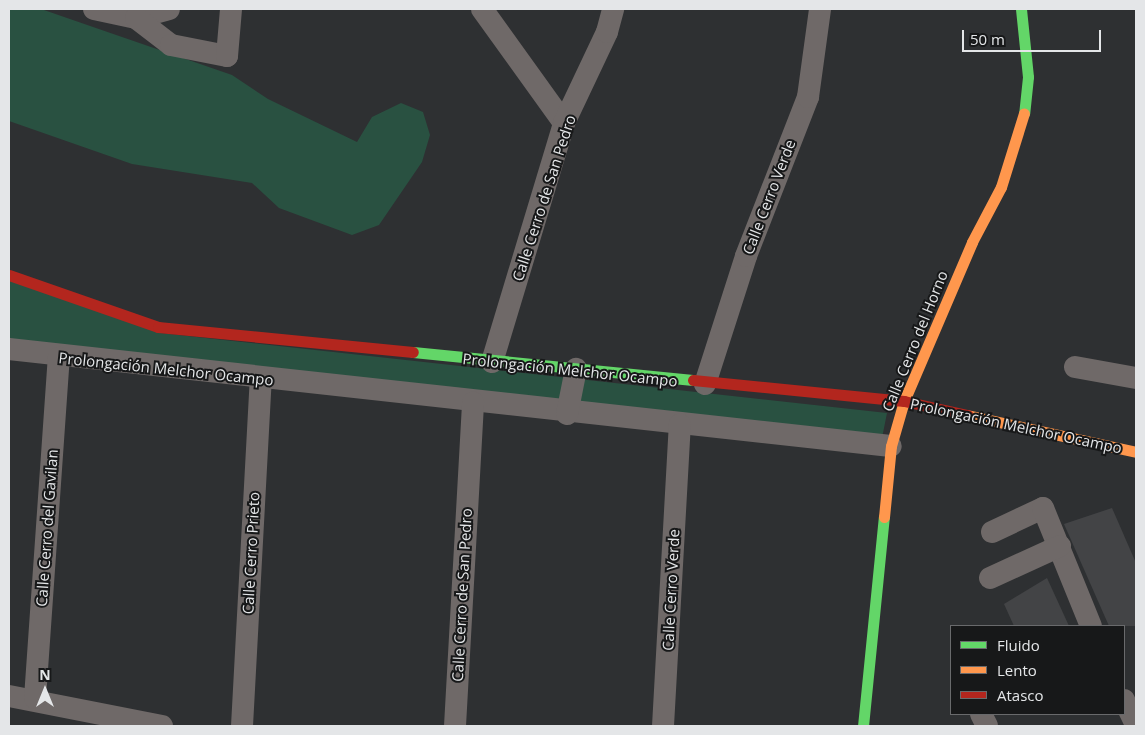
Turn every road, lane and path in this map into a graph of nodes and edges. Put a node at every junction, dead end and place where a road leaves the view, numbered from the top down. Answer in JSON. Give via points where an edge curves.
{"nodes":[{"id":1,"x":94,"y":9,"type":"edge"},
{"id":2,"x":169,"y":9,"type":"edge"},
{"id":3,"x":231,"y":9,"type":"edge"},
{"id":4,"x":482,"y":9,"type":"edge"},
{"id":5,"x":614,"y":9,"type":"edge"},
{"id":6,"x":820,"y":9,"type":"edge"},
{"id":7,"x":1021,"y":9,"type":"edge"},
{"id":8,"x":136,"y":18,"type":"junction"},
{"id":9,"x":564,"y":123,"type":"junction"},
{"id":10,"x":9,"y":275,"type":"edge"},
{"id":11,"x":9,"y":349,"type":"edge"},
{"id":12,"x":60,"y":358,"type":"junction"},
{"id":13,"x":492,"y":362,"type":"junction"},
{"id":14,"x":1075,"y":368,"type":"dead end"},
{"id":15,"x":576,"y":369,"type":"junction"},
{"id":16,"x":1136,"y":378,"type":"edge"},
{"id":17,"x":261,"y":379,"type":"junction"},
{"id":18,"x":705,"y":384,"type":"junction"},
{"id":19,"x":904,"y":401,"type":"junction"},
{"id":20,"x":473,"y":403,"type":"junction"},
{"id":21,"x":567,"y":414,"type":"junction"},
{"id":22,"x":680,"y":424,"type":"junction"},
{"id":23,"x":891,"y":446,"type":"junction"},
{"id":24,"x":1136,"y":452,"type":"edge"},
{"id":25,"x":992,"y":532,"type":"dead end"},
{"id":26,"x":1060,"y":546,"type":"junction"},
{"id":27,"x":990,"y":578,"type":"dead end"},
{"id":28,"x":1091,"y":625,"type":"edge"},
{"id":29,"x":9,"y":696,"type":"edge"},
{"id":30,"x":35,"y":698,"type":"junction"},
{"id":31,"x":1125,"y":702,"type":"edge"},
{"id":32,"x":1136,"y":725,"type":"edge"},
{"id":33,"x":162,"y":726,"type":"edge"},
{"id":34,"x":242,"y":726,"type":"edge"},
{"id":35,"x":455,"y":726,"type":"edge"},
{"id":36,"x":664,"y":726,"type":"edge"},
{"id":37,"x":863,"y":726,"type":"edge"}],
"edges":[{"from":1,"to":8,"type":"street"},
{"from":2,"to":8,"type":"street"},
{"from":3,"to":8,"type":"street","via":[[227,56],[172,45]]},
{"from":4,"to":9,"type":"street"},
{"from":5,"to":9,"type":"street","name":"Calle Cerro de San Pedro","via":[[607,32]]},
{"from":6,"to":18,"type":"street","name":"Calle Cerro Verde","via":[[808,97],[746,256]]},
{"from":7,"to":19,"type":"street","name":"Calle Cerro del Horno","via":[[1028,77],[1024,113],[1001,187],[972,242]]},
{"from":9,"to":13,"type":"street","name":"Calle Cerro de San Pedro"},
{"from":10,"to":13,"type":"street","name":"Prolongación Melchor Ocampo","via":[[158,327]]},
{"from":11,"to":12,"type":"street","name":"Prolongación Melchor Ocampo"},
{"from":12,"to":17,"type":"street","name":"Prolongación Melchor Ocampo"},
{"from":12,"to":30,"type":"street","name":"Calle Cerro del Gavilan"},
{"from":13,"to":15,"type":"street","name":"Prolongación Melchor Ocampo"},
{"from":14,"to":16,"type":"street"},
{"from":15,"to":18,"type":"street","name":"Prolongación Melchor Ocampo"},
{"from":15,"to":21,"type":"street"},
{"from":17,"to":20,"type":"street","name":"Prolongación Melchor Ocampo"},
{"from":17,"to":34,"type":"street","name":"Calle Cerro Prieto"},
{"from":18,"to":19,"type":"street","name":"Prolongación Melchor Ocampo"},
{"from":19,"to":23,"type":"street","name":"Calle Cerro del Horno"},
{"from":19,"to":24,"type":"street","name":"Prolongación Melchor Ocampo"},
{"from":20,"to":21,"type":"street","name":"Prolongación Melchor Ocampo"},
{"from":20,"to":35,"type":"street","name":"Calle Cerro de San Pedro"},
{"from":21,"to":22,"type":"street","name":"Prolongación Melchor Ocampo"},
{"from":22,"to":23,"type":"street","name":"Prolongación Melchor Ocampo"},
{"from":22,"to":36,"type":"street","name":"Calle Cerro Verde"},
{"from":23,"to":37,"type":"street","name":"Calle Cerro del Horno"},
{"from":25,"to":26,"type":"street","via":[[1043,508]]},
{"from":26,"to":27,"type":"street"},
{"from":26,"to":28,"type":"street"},
{"from":29,"to":30,"type":"street"},
{"from":30,"to":33,"type":"street"},
{"from":31,"to":32,"type":"street"}]}
